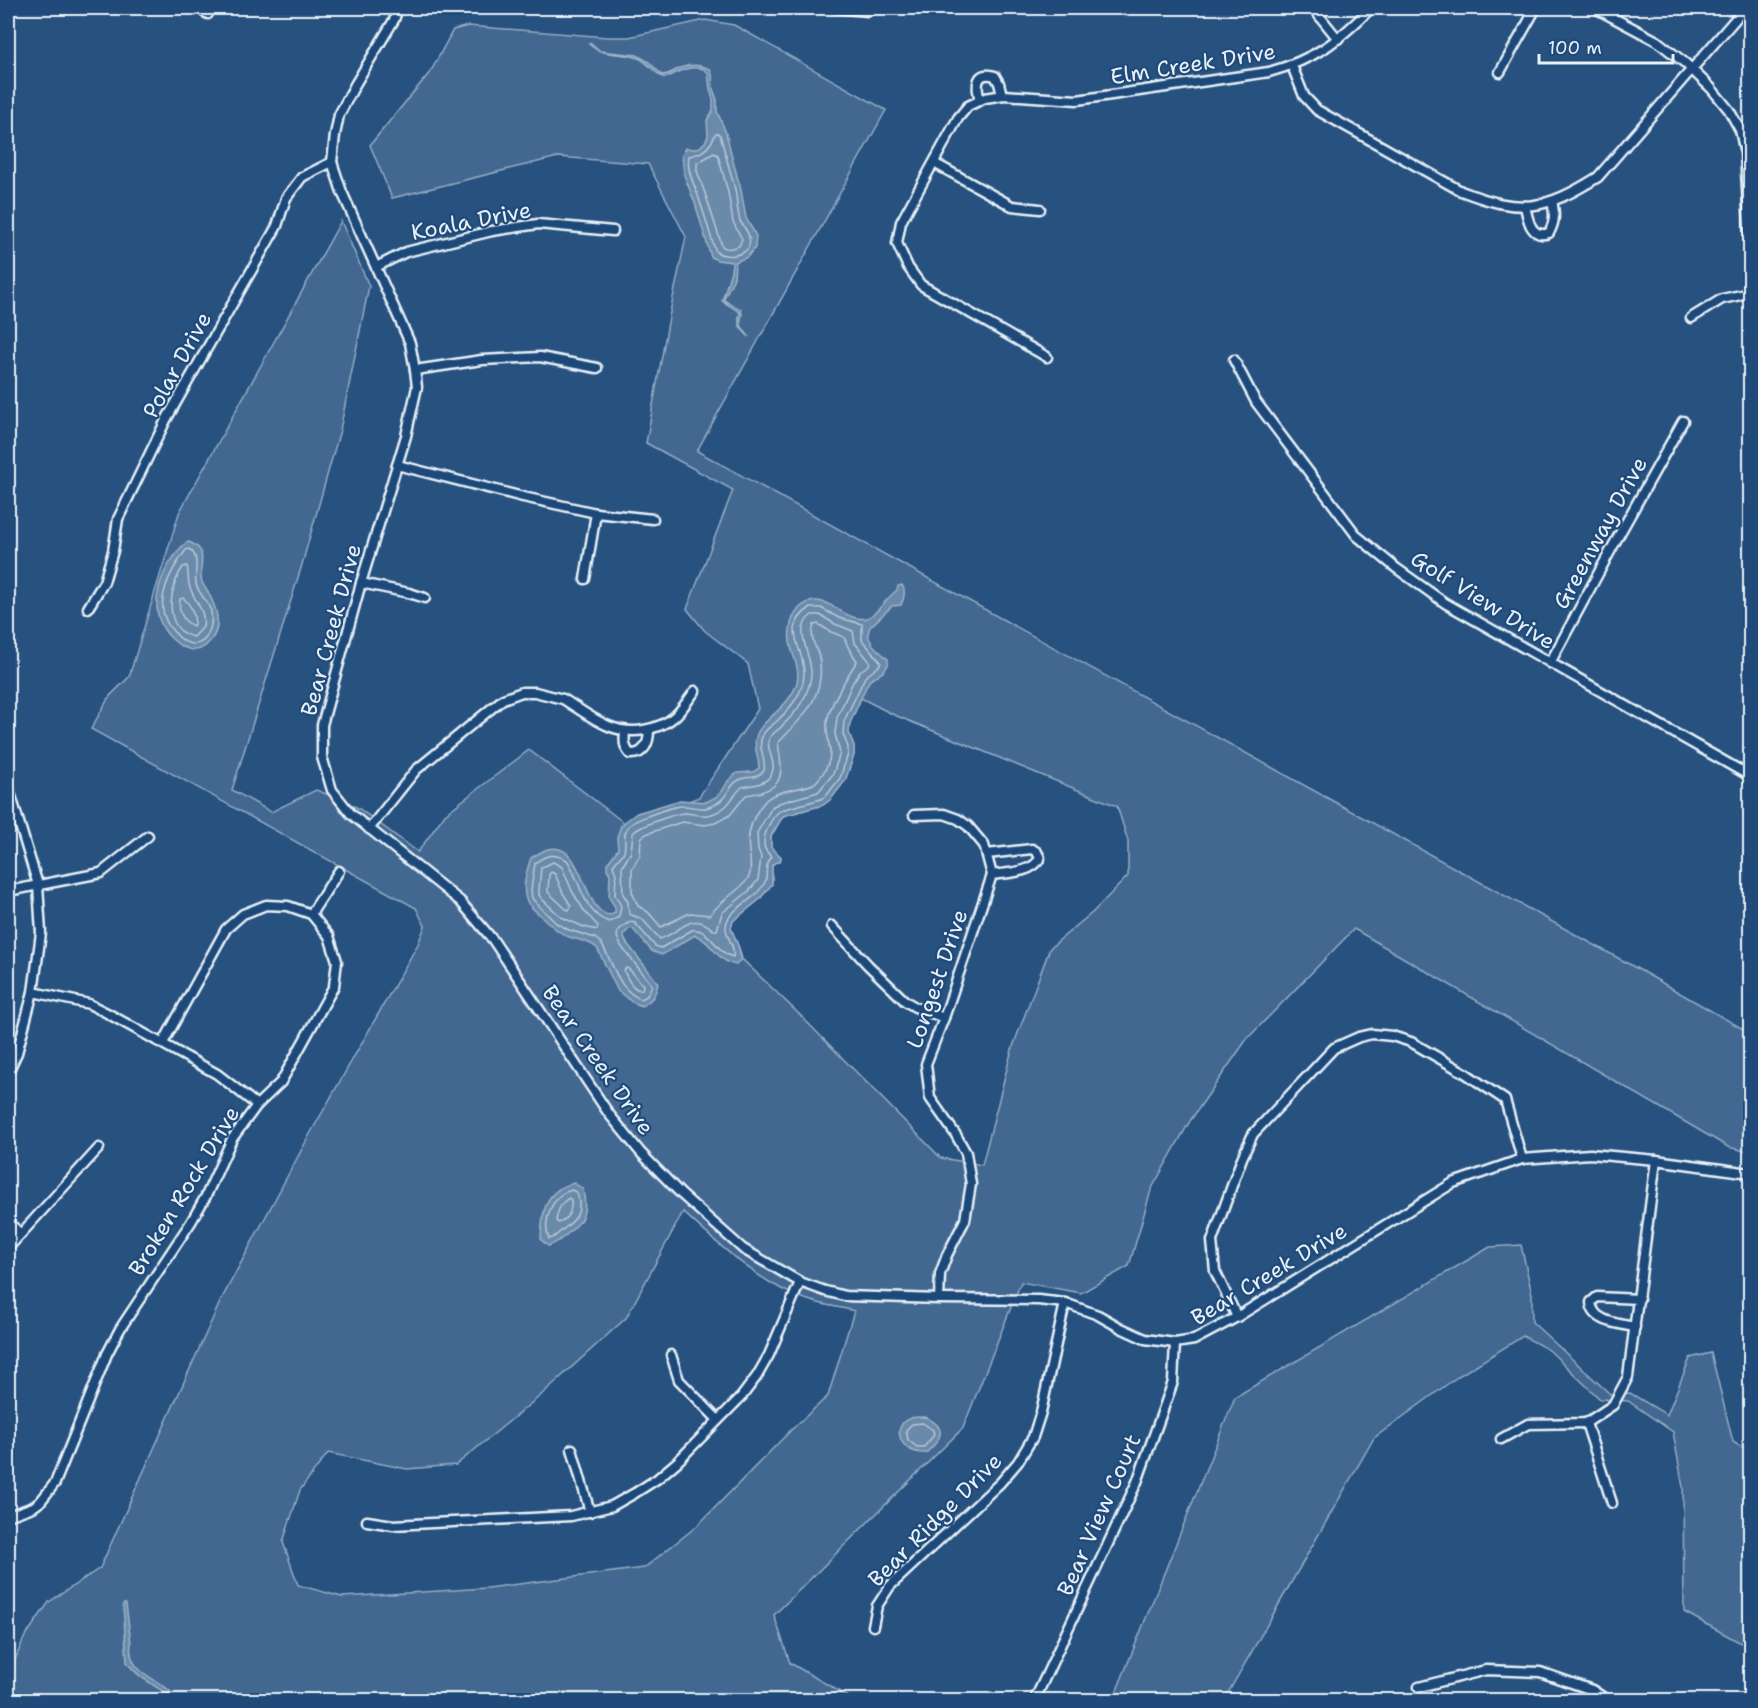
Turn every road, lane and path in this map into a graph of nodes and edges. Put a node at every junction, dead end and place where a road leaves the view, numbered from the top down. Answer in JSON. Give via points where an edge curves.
{"nodes":[{"id":1,"x":197,"y":8,"type":"edge"},
{"id":2,"x":398,"y":8,"type":"edge"},
{"id":3,"x":834,"y":8,"type":"edge"},
{"id":4,"x":873,"y":8,"type":"edge"},
{"id":5,"x":1313,"y":8,"type":"edge"},
{"id":6,"x":1371,"y":8,"type":"edge"},
{"id":7,"x":1536,"y":8,"type":"edge"},
{"id":8,"x":1595,"y":8,"type":"edge"},
{"id":9,"x":1745,"y":8,"type":"edge"},
{"id":10,"x":208,"y":14,"type":"dead end"},
{"id":11,"x":1338,"y":39,"type":"junction"},
{"id":12,"x":1292,"y":66,"type":"junction"},
{"id":13,"x":1692,"y":69,"type":"junction"},
{"id":14,"x":1500,"y":72,"type":"dead end"},
{"id":15,"x":1002,"y":95,"type":"junction"},
{"id":16,"x":980,"y":100,"type":"junction"},
{"id":17,"x":332,"y":162,"type":"junction"},
{"id":18,"x":934,"y":163,"type":"junction"},
{"id":19,"x":1552,"y":201,"type":"junction"},
{"id":20,"x":1525,"y":206,"type":"junction"},
{"id":21,"x":1040,"y":208,"type":"dead end"},
{"id":22,"x":613,"y":231,"type":"dead end"},
{"id":23,"x":1750,"y":245,"type":"edge"},
{"id":24,"x":376,"y":267,"type":"junction"},
{"id":25,"x":1750,"y":293,"type":"edge"},
{"id":26,"x":1691,"y":318,"type":"dead end"},
{"id":27,"x":1047,"y":357,"type":"dead end"},
{"id":28,"x":1234,"y":360,"type":"dead end"},
{"id":29,"x":597,"y":368,"type":"dead end"},
{"id":30,"x":415,"y":370,"type":"junction"},
{"id":31,"x":1683,"y":421,"type":"dead end"},
{"id":32,"x":397,"y":465,"type":"junction"},
{"id":33,"x":596,"y":513,"type":"junction"},
{"id":34,"x":653,"y":519,"type":"dead end"},
{"id":35,"x":585,"y":579,"type":"dead end"},
{"id":36,"x":361,"y":583,"type":"junction"},
{"id":37,"x":425,"y":598,"type":"dead end"},
{"id":38,"x":88,"y":608,"type":"dead end"},
{"id":39,"x":1550,"y":663,"type":"junction"},
{"id":40,"x":695,"y":691,"type":"dead end"},
{"id":41,"x":649,"y":730,"type":"junction"},
{"id":42,"x":625,"y":732,"type":"junction"},
{"id":43,"x":1750,"y":776,"type":"edge"},
{"id":44,"x":8,"y":786,"type":"edge"},
{"id":45,"x":914,"y":815,"type":"dead end"},
{"id":46,"x":369,"y":829,"type":"junction"},
{"id":47,"x":148,"y":836,"type":"dead end"},
{"id":48,"x":987,"y":854,"type":"junction"},
{"id":49,"x":339,"y":871,"type":"dead end"},
{"id":50,"x":992,"y":875,"type":"junction"},
{"id":51,"x":39,"y":885,"type":"junction"},
{"id":52,"x":8,"y":891,"type":"edge"},
{"id":53,"x":311,"y":914,"type":"junction"},
{"id":54,"x":832,"y":926,"type":"dead end"},
{"id":55,"x":33,"y":992,"type":"junction"},
{"id":56,"x":944,"y":1018,"type":"junction"},
{"id":57,"x":163,"y":1043,"type":"junction"},
{"id":58,"x":8,"y":1072,"type":"edge"},
{"id":59,"x":257,"y":1105,"type":"junction"},
{"id":60,"x":99,"y":1148,"type":"dead end"},
{"id":61,"x":1522,"y":1159,"type":"junction"},
{"id":62,"x":1656,"y":1160,"type":"junction"},
{"id":63,"x":1750,"y":1173,"type":"edge"},
{"id":64,"x":8,"y":1222,"type":"edge"},
{"id":65,"x":21,"y":1234,"type":"junction"},
{"id":66,"x":8,"y":1248,"type":"edge"},
{"id":67,"x":800,"y":1282,"type":"junction"},
{"id":68,"x":939,"y":1299,"type":"junction"},
{"id":69,"x":1639,"y":1299,"type":"junction"},
{"id":70,"x":1065,"y":1303,"type":"junction"},
{"id":71,"x":1237,"y":1317,"type":"junction"},
{"id":72,"x":1635,"y":1327,"type":"junction"},
{"id":73,"x":1175,"y":1343,"type":"junction"},
{"id":74,"x":671,"y":1355,"type":"dead end"},
{"id":75,"x":718,"y":1420,"type":"junction"},
{"id":76,"x":1586,"y":1423,"type":"junction"},
{"id":77,"x":1501,"y":1438,"type":"dead end"},
{"id":78,"x":572,"y":1449,"type":"dead end"},
{"id":79,"x":1612,"y":1503,"type":"dead end"},
{"id":80,"x":590,"y":1512,"type":"junction"},
{"id":81,"x":8,"y":1516,"type":"edge"},
{"id":82,"x":367,"y":1521,"type":"dead end"},
{"id":83,"x":873,"y":1626,"type":"dead end"},
{"id":84,"x":1419,"y":1687,"type":"dead end"},
{"id":85,"x":1036,"y":1697,"type":"dead end"},
{"id":86,"x":1608,"y":1701,"type":"edge"}],
"edges":[{"from":1,"to":10,"type":"street"},
{"from":2,"to":17,"type":"street","name":"Bear Creek Drive","via":[[339,115]]},
{"from":3,"to":4,"type":"street"},
{"from":5,"to":11,"type":"street"},
{"from":6,"to":11,"type":"street","name":"Elm Creek Drive"},
{"from":7,"to":14,"type":"street"},
{"from":8,"to":13,"type":"street","via":[[1656,41]]},
{"from":9,"to":13,"type":"street"},
{"from":11,"to":12,"type":"street","name":"Elm Creek Drive"},
{"from":12,"to":15,"type":"street","name":"Elm Creek Drive","via":[[1077,100]]},
{"from":12,"to":20,"type":"street","via":[[1304,96],[1317,110],[1461,191],[1485,200]]},
{"from":13,"to":19,"type":"street","via":[[1598,177]]},
{"from":13,"to":23,"type":"street","via":[[1729,110],[1740,130]]},
{"from":15,"to":16,"type":"street","name":"Elm Creek Drive"},
{"from":15,"to":16,"type":"street","via":[[995,76],[988,74],[978,82]]},
{"from":16,"to":18,"type":"street","name":"Elm Creek Drive","via":[[958,118]]},
{"from":17,"to":24,"type":"street","name":"Bear Creek Drive"},
{"from":17,"to":38,"type":"street","name":"Polar Drive","via":[[302,177],[286,198],[277,226],[166,420],[118,519],[104,582]]},
{"from":18,"to":21,"type":"street","via":[[1012,206]]},
{"from":18,"to":27,"type":"street","name":"Elm Creek Drive","via":[[902,222],[897,243],[908,267],[921,285]]},
{"from":19,"to":20,"type":"street"},
{"from":19,"to":20,"type":"street","via":[[1554,224],[1542,236],[1531,227]]},
{"from":22,"to":24,"type":"street","name":"Koala Drive","via":[[538,224],[406,252]]},
{"from":24,"to":30,"type":"street","name":"Bear Creek Drive","via":[[410,343]]},
{"from":25,"to":26,"type":"street","via":[[1722,299]]},
{"from":28,"to":39,"type":"street","name":"Golf View Drive","via":[[1256,402],[1357,536],[1445,603]]},
{"from":29,"to":30,"type":"street","via":[[540,357],[482,360]]},
{"from":30,"to":32,"type":"street","name":"Bear Creek Drive","via":[[417,387]]},
{"from":31,"to":39,"type":"street","name":"Greenway Drive"},
{"from":32,"to":33,"type":"street"},
{"from":32,"to":36,"type":"street","name":"Bear Creek Drive"},
{"from":33,"to":34,"type":"street"},
{"from":33,"to":35,"type":"street"},
{"from":36,"to":37,"type":"street"},
{"from":36,"to":46,"type":"street","name":"Bear Creek Drive","via":[[322,725],[322,758],[332,790]]},
{"from":39,"to":43,"type":"street","name":"Golf View Drive"},
{"from":40,"to":41,"type":"street","via":[[675,716]]},
{"from":41,"to":42,"type":"street"},
{"from":41,"to":42,"type":"street","via":[[649,740],[637,754],[626,749]]},
{"from":42,"to":46,"type":"street","via":[[610,728],[555,696],[522,692],[503,699],[416,770]]},
{"from":44,"to":51,"type":"street"},
{"from":45,"to":48,"type":"street","via":[[944,814],[958,819],[974,832]]},
{"from":46,"to":67,"type":"street","name":"Bear Creek Drive","via":[[460,901],[493,939],[609,1114],[641,1153],[743,1250]]},
{"from":47,"to":51,"type":"street","via":[[101,873]]},
{"from":48,"to":50,"type":"street"},
{"from":48,"to":50,"type":"street","via":[[1032,849],[1040,858],[1028,868]]},
{"from":49,"to":53,"type":"street"},
{"from":50,"to":56,"type":"street","name":"Longest Drive"},
{"from":51,"to":52,"type":"street"},
{"from":51,"to":55,"type":"street","via":[[41,933]]},
{"from":53,"to":57,"type":"street","via":[[288,906],[266,905],[234,921]]},
{"from":53,"to":59,"type":"street","name":"Broken Rock Drive","via":[[329,936],[337,961],[334,986],[281,1082]]},
{"from":54,"to":56,"type":"street","via":[[905,1001]]},
{"from":55,"to":57,"type":"street","via":[[89,1004]]},
{"from":55,"to":58,"type":"street"},
{"from":56,"to":68,"type":"street","name":"Longest Drive","via":[[926,1064],[930,1098],[966,1153],[971,1184],[965,1220],[940,1274]]},
{"from":57,"to":59,"type":"street","via":[[217,1074]]},
{"from":59,"to":81,"type":"street","name":"Broken Rock Drive","via":[[232,1139],[191,1222],[120,1329],[55,1483],[33,1507]]},
{"from":60,"to":65,"type":"street"},
{"from":61,"to":62,"type":"street","name":"Bear Creek Drive","via":[[1590,1154]]},
{"from":61,"to":71,"type":"street","name":"Bear Creek Drive","via":[[1453,1183]]},
{"from":61,"to":71,"type":"street","via":[[1505,1100],[1465,1073],[1411,1042],[1392,1036],[1372,1034],[1334,1048],[1253,1134],[1212,1241],[1215,1271]]},
{"from":62,"to":63,"type":"street","name":"Bear Creek Drive"},
{"from":62,"to":69,"type":"street"},
{"from":64,"to":65,"type":"street"},
{"from":65,"to":66,"type":"street"},
{"from":67,"to":68,"type":"street","name":"Bear Creek Drive","via":[[845,1296]]},
{"from":67,"to":75,"type":"street","via":[[757,1376]]},
{"from":68,"to":70,"type":"street","name":"Bear Creek Drive"},
{"from":69,"to":72,"type":"street"},
{"from":69,"to":72,"type":"street","via":[[1598,1297],[1591,1302],[1596,1316]]},
{"from":70,"to":73,"type":"street","name":"Bear Creek Drive","via":[[1145,1339]]},
{"from":70,"to":83,"type":"street","name":"Bear Ridge Drive","via":[[1033,1437],[1000,1483],[890,1586],[877,1606]]},
{"from":71,"to":73,"type":"street","name":"Bear Creek Drive","via":[[1194,1340]]},
{"from":72,"to":76,"type":"street","via":[[1628,1377],[1613,1405]]},
{"from":73,"to":85,"type":"street","name":"Bear View Court","via":[[1173,1382],[1137,1482]]},
{"from":74,"to":75,"type":"street","via":[[679,1380]]},
{"from":75,"to":80,"type":"street","via":[[657,1479],[612,1506]]},
{"from":76,"to":77,"type":"street","via":[[1528,1424]]},
{"from":76,"to":79,"type":"street"},
{"from":78,"to":80,"type":"street"},
{"from":80,"to":82,"type":"street","via":[[393,1525]]},
{"from":84,"to":86,"type":"street","via":[[1486,1670],[1540,1672],[1592,1690]]}]}
